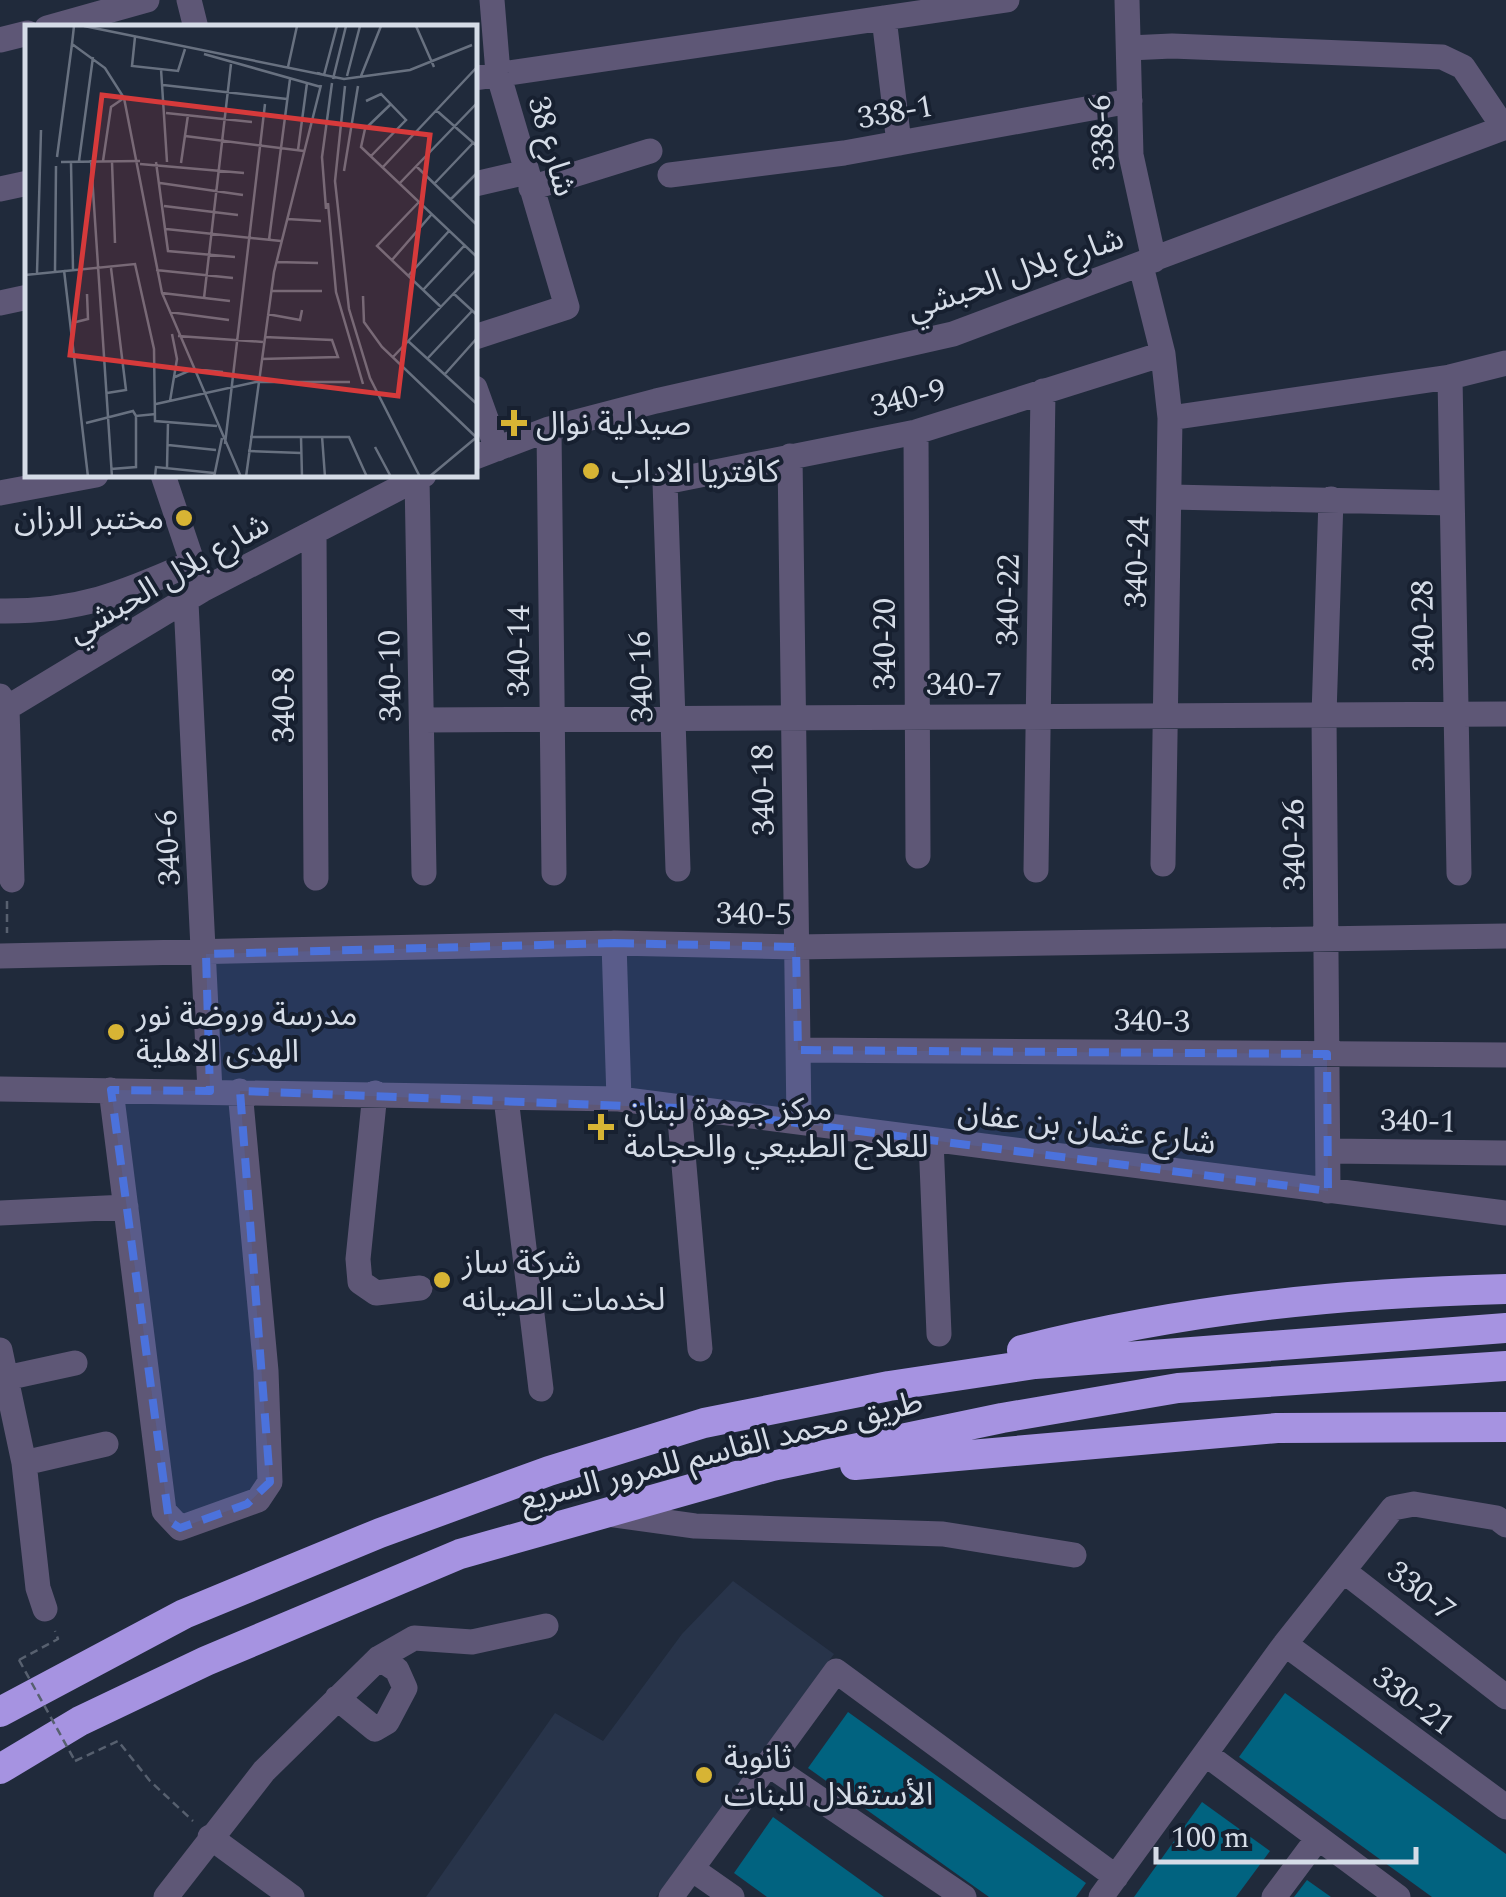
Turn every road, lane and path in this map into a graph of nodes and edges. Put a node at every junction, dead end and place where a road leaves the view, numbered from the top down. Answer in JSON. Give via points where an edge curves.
{"nodes":[{"id":1,"x":147,"y":0,"type":"edge"},
{"id":2,"x":190,"y":0,"type":"edge"},
{"id":3,"x":492,"y":0,"type":"edge"},
{"id":4,"x":1007,"y":0,"type":"edge"},
{"id":5,"x":1126,"y":0,"type":"edge"},
{"id":6,"x":884,"y":18,"type":"junction"},
{"id":7,"x":81,"y":23,"type":"edge"},
{"id":8,"x":195,"y":25,"type":"edge"},
{"id":9,"x":25,"y":34,"type":"edge"},
{"id":10,"x":0,"y":40,"type":"edge"},
{"id":11,"x":1129,"y":48,"type":"junction"},
{"id":12,"x":486,"y":76,"type":"edge"},
{"id":13,"x":1130,"y":100,"type":"junction"},
{"id":14,"x":1505,"y":128,"type":"edge"},
{"id":15,"x":899,"y":143,"type":"junction"},
{"id":16,"x":650,"y":151,"type":"dead end"},
{"id":17,"x":670,"y":175,"type":"dead end"},
{"id":18,"x":529,"y":180,"type":"junction"},
{"id":19,"x":25,"y":184,"type":"edge"},
{"id":20,"x":478,"y":184,"type":"edge"},
{"id":21,"x":0,"y":189,"type":"edge"},
{"id":22,"x":1147,"y":263,"type":"junction"},
{"id":23,"x":25,"y":298,"type":"edge"},
{"id":24,"x":0,"y":303,"type":"edge"},
{"id":25,"x":478,"y":336,"type":"edge"},
{"id":26,"x":1163,"y":354,"type":"junction"},
{"id":27,"x":1506,"y":363,"type":"edge"},
{"id":28,"x":1450,"y":376,"type":"junction"},
{"id":29,"x":1043,"y":391,"type":"junction"},
{"id":30,"x":478,"y":406,"type":"edge"},
{"id":31,"x":1170,"y":418,"type":"junction"},
{"id":32,"x":549,"y":428,"type":"junction"},
{"id":33,"x":916,"y":432,"type":"junction"},
{"id":34,"x":486,"y":453,"type":"edge"},
{"id":35,"x":790,"y":456,"type":"junction"},
{"id":36,"x":80,"y":478,"type":"edge"},
{"id":37,"x":164,"y":478,"type":"edge"},
{"id":38,"x":416,"y":478,"type":"edge"},
{"id":39,"x":420,"y":478,"type":"edge"},
{"id":40,"x":665,"y":482,"type":"joint"},
{"id":41,"x":0,"y":493,"type":"edge"},
{"id":42,"x":1172,"y":497,"type":"junction"},
{"id":43,"x":1331,"y":500,"type":"junction"},
{"id":44,"x":1452,"y":503,"type":"junction"},
{"id":45,"x":314,"y":532,"type":"junction"},
{"id":46,"x":192,"y":563,"type":"junction"},
{"id":47,"x":194,"y":596,"type":"junction"},
{"id":48,"x":0,"y":611,"type":"edge"},
{"id":49,"x":2,"y":705,"type":"edge"},
{"id":50,"x":1456,"y":714,"type":"junction"},
{"id":51,"x":1506,"y":714,"type":"edge"},
{"id":52,"x":1324,"y":715,"type":"junction"},
{"id":53,"x":1038,"y":716,"type":"junction"},
{"id":54,"x":1163,"y":716,"type":"junction"},
{"id":55,"x":917,"y":717,"type":"junction"},
{"id":56,"x":674,"y":718,"type":"junction"},
{"id":57,"x":794,"y":718,"type":"junction"},
{"id":58,"x":550,"y":719,"type":"junction"},
{"id":59,"x":422,"y":720,"type":"junction"},
{"id":60,"x":918,"y":856,"type":"dead end"},
{"id":61,"x":1163,"y":864,"type":"dead end"},
{"id":62,"x":678,"y":870,"type":"dead end"},
{"id":63,"x":1036,"y":870,"type":"dead end"},
{"id":64,"x":424,"y":873,"type":"dead end"},
{"id":65,"x":554,"y":873,"type":"dead end"},
{"id":66,"x":1459,"y":873,"type":"dead end"},
{"id":67,"x":316,"y":878,"type":"dead end"},
{"id":68,"x":12,"y":880,"type":"joint"},
{"id":69,"x":1506,"y":936,"type":"edge"},
{"id":70,"x":1326,"y":940,"type":"junction"},
{"id":71,"x":614,"y":942,"type":"junction"},
{"id":72,"x":796,"y":947,"type":"junction"},
{"id":73,"x":206,"y":954,"type":"junction"},
{"id":74,"x":4,"y":956,"type":"edge"},
{"id":75,"x":798,"y":1050,"type":"junction"},
{"id":76,"x":1327,"y":1054,"type":"junction"},
{"id":77,"x":1506,"y":1056,"type":"edge"},
{"id":78,"x":0,"y":1089,"type":"edge"},
{"id":79,"x":111,"y":1090,"type":"junction"},
{"id":80,"x":210,"y":1091,"type":"junction"},
{"id":81,"x":240,"y":1091,"type":"junction"},
{"id":82,"x":375,"y":1093,"type":"junction"},
{"id":83,"x":506,"y":1098,"type":"junction"},
{"id":84,"x":619,"y":1099,"type":"junction"},
{"id":85,"x":679,"y":1108,"type":"junction"},
{"id":86,"x":798,"y":1122,"type":"junction"},
{"id":87,"x":931,"y":1140,"type":"junction"},
{"id":88,"x":1329,"y":1151,"type":"junction"},
{"id":89,"x":1506,"y":1153,"type":"edge"},
{"id":90,"x":1328,"y":1190,"type":"junction"},
{"id":91,"x":126,"y":1207,"type":"junction"},
{"id":92,"x":1506,"y":1213,"type":"edge"},
{"id":93,"x":0,"y":1214,"type":"edge"},
{"id":94,"x":420,"y":1288,"type":"dead end"},
{"id":95,"x":1506,"y":1289,"type":"edge"},
{"id":96,"x":1506,"y":1328,"type":"edge"},
{"id":97,"x":939,"y":1334,"type":"dead end"},
{"id":98,"x":700,"y":1349,"type":"dead end"},
{"id":99,"x":0,"y":1350,"type":"edge"},
{"id":100,"x":75,"y":1363,"type":"dead end"},
{"id":101,"x":1506,"y":1366,"type":"edge"},
{"id":102,"x":889,"y":1386,"type":"junction"},
{"id":103,"x":5,"y":1388,"type":"edge"},
{"id":104,"x":541,"y":1389,"type":"dead end"},
{"id":105,"x":1506,"y":1427,"type":"edge"},
{"id":106,"x":106,"y":1444,"type":"dead end"},
{"id":107,"x":24,"y":1463,"type":"junction"},
{"id":108,"x":772,"y":1466,"type":"junction"},
{"id":109,"x":603,"y":1514,"type":"junction"},
{"id":110,"x":1506,"y":1524,"type":"edge"},
{"id":111,"x":1074,"y":1555,"type":"dead end"},
{"id":112,"x":1345,"y":1572,"type":"junction"},
{"id":113,"x":45,"y":1609,"type":"dead end"},
{"id":114,"x":546,"y":1626,"type":"dead end"},
{"id":115,"x":58,"y":1638,"type":"dead end"},
{"id":116,"x":1284,"y":1644,"type":"junction"},
{"id":117,"x":378,"y":1658,"type":"junction"},
{"id":118,"x":1506,"y":1697,"type":"edge"},
{"id":119,"x":337,"y":1698,"type":"junction"},
{"id":120,"x":0,"y":1712,"type":"edge"},
{"id":121,"x":1207,"y":1754,"type":"junction"},
{"id":122,"x":768,"y":1764,"type":"junction"},
{"id":123,"x":0,"y":1769,"type":"edge"},
{"id":124,"x":1506,"y":1807,"type":"edge"},
{"id":125,"x":210,"y":1836,"type":"junction"},
{"id":126,"x":1318,"y":1838,"type":"junction"},
{"id":127,"x":692,"y":1869,"type":"junction"},
{"id":128,"x":1108,"y":1887,"type":"edge"},
{"id":129,"x":166,"y":1897,"type":"edge"},
{"id":130,"x":292,"y":1897,"type":"edge"},
{"id":131,"x":671,"y":1897,"type":"edge"},
{"id":132,"x":732,"y":1897,"type":"edge"},
{"id":133,"x":964,"y":1897,"type":"edge"},
{"id":134,"x":1274,"y":1897,"type":"edge"},
{"id":135,"x":1398,"y":1897,"type":"edge"}],
"edges":[{"from":1,"to":7,"type":"street"},
{"from":2,"to":8,"type":"street"},
{"from":3,"to":12,"type":"street","name":"شارع 38"},
{"from":4,"to":6,"type":"street"},
{"from":5,"to":11,"type":"street","name":"338-6"},
{"from":6,"to":12,"type":"street"},
{"from":6,"to":15,"type":"street"},
{"from":9,"to":10,"type":"street"},
{"from":11,"to":13,"type":"street","name":"338-6"},
{"from":11,"to":14,"type":"street","via":[[1442,57],[1463,67]]},
{"from":12,"to":18,"type":"street","name":"شارع 38"},
{"from":13,"to":15,"type":"street","name":"338-1"},
{"from":13,"to":22,"type":"street","name":"338-6"},
{"from":14,"to":22,"type":"street","name":"شارع بلال الحبشي"},
{"from":15,"to":17,"type":"street","name":"338-1"},
{"from":16,"to":18,"type":"street"},
{"from":18,"to":20,"type":"street"},
{"from":18,"to":25,"type":"street","name":"شارع 38","via":[[566,307]]},
{"from":19,"to":21,"type":"street"},
{"from":22,"to":26,"type":"street","name":"340-24"},
{"from":22,"to":32,"type":"street","name":"شارع بلال الحبشي","via":[[953,334]]},
{"from":23,"to":24,"type":"street"},
{"from":26,"to":29,"type":"street","name":"340-9"},
{"from":26,"to":31,"type":"street","name":"340-24"},
{"from":27,"to":28,"type":"street"},
{"from":28,"to":31,"type":"street"},
{"from":28,"to":44,"type":"street","name":"340-28"},
{"from":29,"to":33,"type":"street","name":"340-9"},
{"from":29,"to":53,"type":"street","name":"340-22"},
{"from":30,"to":34,"type":"street"},
{"from":31,"to":42,"type":"street","name":"340-24"},
{"from":32,"to":34,"type":"street","name":"شارع بلال الحبشي"},
{"from":32,"to":58,"type":"street","name":"340-14"},
{"from":33,"to":35,"type":"street","name":"340-9"},
{"from":33,"to":55,"type":"street","name":"340-20"},
{"from":35,"to":40,"type":"street","name":"340-9"},
{"from":35,"to":57,"type":"street","name":"340-18"},
{"from":36,"to":41,"type":"street"},
{"from":37,"to":46,"type":"street","name":"340-6"},
{"from":38,"to":45,"type":"street","name":"شارع بلال الحبشي"},
{"from":39,"to":59,"type":"street","name":"340-10"},
{"from":40,"to":56,"type":"street","name":"340-16"},
{"from":42,"to":43,"type":"street"},
{"from":42,"to":54,"type":"street","name":"340-24"},
{"from":43,"to":44,"type":"street"},
{"from":43,"to":52,"type":"street","name":"340-26"},
{"from":44,"to":50,"type":"street","name":"340-28"},
{"from":45,"to":47,"type":"street","name":"شارع بلال الحبشي"},
{"from":45,"to":67,"type":"street","name":"340-8"},
{"from":46,"to":47,"type":"street","name":"340-6"},
{"from":46,"to":48,"type":"street","via":[[121,594],[54,612]]},
{"from":47,"to":49,"type":"street","name":"شارع بلال الحبشي"},
{"from":47,"to":73,"type":"street","name":"340-6"},
{"from":49,"to":68,"type":"street"},
{"from":50,"to":51,"type":"street","name":"340-7"},
{"from":50,"to":52,"type":"street","name":"340-7"},
{"from":50,"to":66,"type":"street","name":"340-28"},
{"from":52,"to":54,"type":"street","name":"340-7"},
{"from":52,"to":70,"type":"street","name":"340-26"},
{"from":53,"to":54,"type":"street","name":"340-7"},
{"from":53,"to":55,"type":"street","name":"340-7"},
{"from":53,"to":63,"type":"street","name":"340-22"},
{"from":54,"to":61,"type":"street","name":"340-24"},
{"from":55,"to":57,"type":"street","name":"340-7"},
{"from":55,"to":60,"type":"street","name":"340-20"},
{"from":56,"to":57,"type":"street","name":"340-7"},
{"from":56,"to":58,"type":"street","name":"340-7"},
{"from":56,"to":62,"type":"street","name":"340-16"},
{"from":57,"to":72,"type":"street","name":"340-18"},
{"from":58,"to":59,"type":"street","name":"340-7"},
{"from":58,"to":65,"type":"street","name":"340-14"},
{"from":59,"to":64,"type":"street","name":"340-10"},
{"from":68,"to":74,"type":"path"},
{"from":69,"to":70,"type":"street","name":"340-5"},
{"from":70,"to":72,"type":"street","name":"340-5"},
{"from":70,"to":76,"type":"street","name":"340-26"},
{"from":71,"to":72,"type":"street","name":"340-5"},
{"from":71,"to":73,"type":"street","name":"340-5"},
{"from":71,"to":84,"type":"street"},
{"from":72,"to":75,"type":"street","name":"340-18"},
{"from":73,"to":74,"type":"street","name":"340-5"},
{"from":73,"to":80,"type":"street","name":"340-6"},
{"from":75,"to":76,"type":"street","name":"340-3"},
{"from":75,"to":86,"type":"street","name":"340-18"},
{"from":76,"to":77,"type":"street","name":"340-3"},
{"from":76,"to":88,"type":"street","name":"340-26"},
{"from":78,"to":79,"type":"street","name":"شارع عثمان بن عفان"},
{"from":79,"to":80,"type":"street","name":"شارع عثمان بن عفان"},
{"from":79,"to":91,"type":"street"},
{"from":80,"to":81,"type":"street","name":"شارع عثمان بن عفان"},
{"from":81,"to":82,"type":"street","name":"شارع عثمان بن عفان"},
{"from":81,"to":91,"type":"street","via":[[270,1482],[258,1500],[180,1528],[164,1511]]},
{"from":82,"to":83,"type":"street","name":"شارع عثمان بن عفان"},
{"from":82,"to":94,"type":"street","via":[[360,1282],[376,1293]]},
{"from":83,"to":84,"type":"street","name":"شارع عثمان بن عفان"},
{"from":83,"to":104,"type":"street"},
{"from":84,"to":85,"type":"street","name":"شارع عثمان بن عفان"},
{"from":85,"to":86,"type":"street","name":"شارع عثمان بن عفان"},
{"from":85,"to":98,"type":"street"},
{"from":86,"to":87,"type":"street","name":"شارع عثمان بن عفان"},
{"from":87,"to":90,"type":"street","name":"شارع عثمان بن عفان"},
{"from":87,"to":97,"type":"street"},
{"from":88,"to":89,"type":"street","name":"340-1"},
{"from":88,"to":90,"type":"street","name":"340-26"},
{"from":90,"to":92,"type":"street","name":"شارع عثمان بن عفان"},
{"from":91,"to":93,"type":"street"},
{"from":95,"to":102,"type":"highway","via":[[1306,1298],[1120,1325]]},
{"from":96,"to":102,"type":"highway","name":"طريق محمد القاسم للمرور السريع","via":[[1035,1364]]},
{"from":99,"to":103,"type":"street"},
{"from":100,"to":103,"type":"street"},
{"from":101,"to":108,"type":"highway","name":"طريق محمد القاسم للمرور السريع","via":[[1178,1388]]},
{"from":102,"to":120,"type":"highway","name":"طريق محمد القاسم للمرور السريع","via":[[704,1423],[549,1470],[184,1614]]},
{"from":103,"to":107,"type":"street"},
{"from":105,"to":108,"type":"highway","via":[[1277,1428],[866,1464]]},
{"from":106,"to":107,"type":"street"},
{"from":107,"to":113,"type":"street"},
{"from":108,"to":109,"type":"highway","name":"طريق محمد القاسم للمرور السريع"},
{"from":109,"to":111,"type":"street","via":[[695,1526],[943,1534]]},
{"from":109,"to":123,"type":"highway","name":"طريق محمد القاسم للمرور السريع","via":[[460,1554],[319,1611],[80,1721]]},
{"from":110,"to":112,"type":"street","via":[[1404,1504]]},
{"from":112,"to":116,"type":"street"},
{"from":112,"to":118,"type":"street","name":"330-7"},
{"from":114,"to":117,"type":"street","via":[[472,1642],[414,1638]]},
{"from":115,"to":125,"type":"path","bridge":true,"via":[[19,1660],[74,1761],[118,1740],[150,1781]]},
{"from":116,"to":121,"type":"street"},
{"from":116,"to":124,"type":"street","name":"330-21"},
{"from":117,"to":119,"type":"street"},
{"from":117,"to":119,"type":"street","via":[[397,1670],[406,1688],[380,1728]]},
{"from":119,"to":125,"type":"street"},
{"from":121,"to":126,"type":"street"},
{"from":121,"to":128,"type":"street"},
{"from":122,"to":127,"type":"street"},
{"from":122,"to":128,"type":"street","via":[[836,1670]]},
{"from":122,"to":133,"type":"street"},
{"from":125,"to":129,"type":"street"},
{"from":125,"to":130,"type":"street"},
{"from":126,"to":134,"type":"street"},
{"from":126,"to":135,"type":"street"},
{"from":127,"to":131,"type":"street"},
{"from":127,"to":132,"type":"street"}]}
